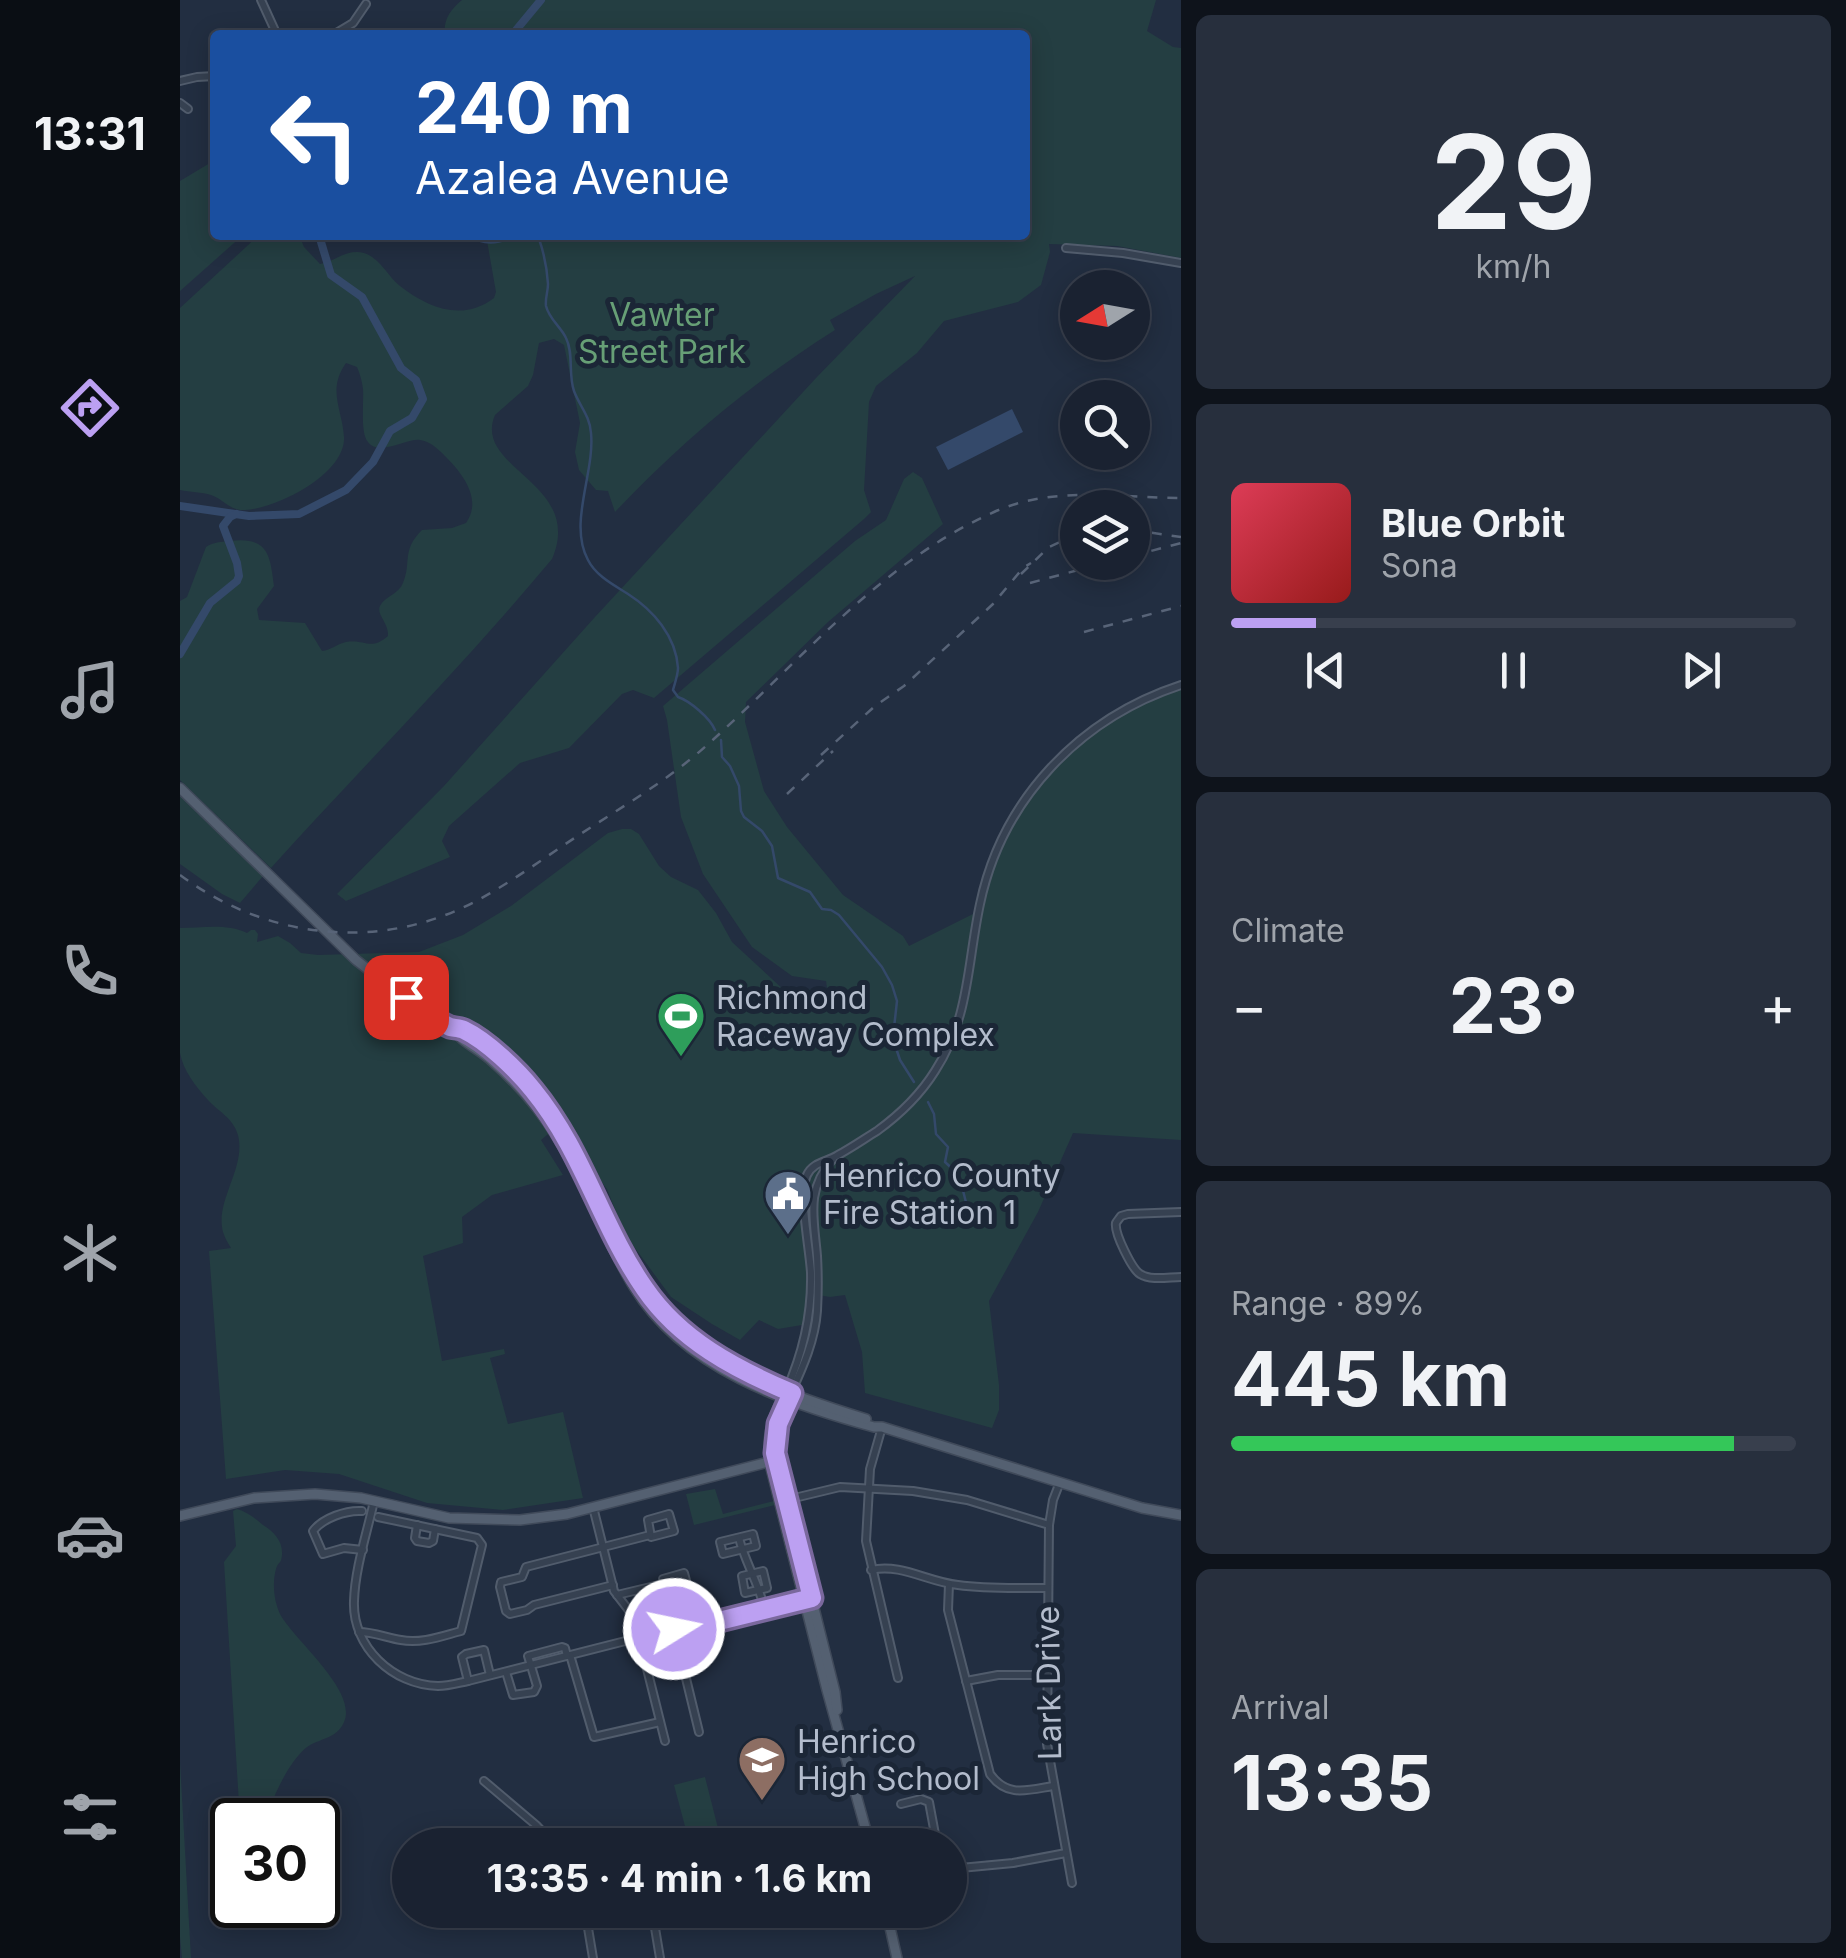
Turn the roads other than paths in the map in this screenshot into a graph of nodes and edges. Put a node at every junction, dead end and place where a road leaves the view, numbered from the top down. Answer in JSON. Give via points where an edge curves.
{"nodes":[{"id":1,"x":261,"y":0,"type":"edge"},
{"id":2,"x":366,"y":4,"type":"dead end"},
{"id":3,"x":275,"y":30,"type":"edge"},
{"id":4,"x":348,"y":30,"type":"edge"},
{"id":5,"x":210,"y":76,"type":"edge"},
{"id":6,"x":180,"y":81,"type":"edge"},
{"id":7,"x":180,"y":103,"type":"edge"},
{"id":8,"x":188,"y":109,"type":"dead end"},
{"id":9,"x":1066,"y":248,"type":"dead end"},
{"id":10,"x":1181,"y":263,"type":"edge"},
{"id":11,"x":1181,"y":686,"type":"edge"},
{"id":12,"x":180,"y":788,"type":"edge"},
{"id":13,"x":1181,"y":1212,"type":"edge"},
{"id":14,"x":1181,"y":1276,"type":"edge"},
{"id":15,"x":787,"y":1395,"type":"junction"},
{"id":16,"x":882,"y":1427,"type":"junction"},
{"id":17,"x":773,"y":1460,"type":"junction"},
{"id":18,"x":1060,"y":1482,"type":"junction"},
{"id":19,"x":868,"y":1488,"type":"junction"},
{"id":20,"x":783,"y":1500,"type":"junction"},
{"id":21,"x":374,"y":1501,"type":"junction"},
{"id":22,"x":593,"y":1506,"type":"junction"},
{"id":23,"x":362,"y":1511,"type":"dead end"},
{"id":24,"x":1181,"y":1515,"type":"edge"},
{"id":25,"x":180,"y":1516,"type":"edge"},
{"id":26,"x":378,"y":1516,"type":"dead end"},
{"id":27,"x":1049,"y":1524,"type":"junction"},
{"id":28,"x":417,"y":1525,"type":"junction"},
{"id":29,"x":435,"y":1529,"type":"junction"},
{"id":30,"x":650,"y":1534,"type":"junction"},
{"id":31,"x":738,"y":1538,"type":"junction"},
{"id":32,"x":603,"y":1547,"type":"junction"},
{"id":33,"x":741,"y":1549,"type":"junction"},
{"id":34,"x":363,"y":1550,"type":"junction"},
{"id":35,"x":871,"y":1570,"type":"junction"},
{"id":36,"x":751,"y":1574,"type":"junction"},
{"id":37,"x":663,"y":1584,"type":"junction"},
{"id":38,"x":949,"y":1584,"type":"junction"},
{"id":39,"x":612,"y":1586,"type":"junction"},
{"id":40,"x":1048,"y":1588,"type":"junction"},
{"id":41,"x":760,"y":1590,"type":"junction"},
{"id":42,"x":617,"y":1595,"type":"junction"},
{"id":43,"x":807,"y":1596,"type":"junction"},
{"id":44,"x":764,"y":1606,"type":"junction"},
{"id":45,"x":674,"y":1629,"type":"junction"},
{"id":46,"x":360,"y":1632,"type":"junction"},
{"id":47,"x":639,"y":1638,"type":"junction"},
{"id":48,"x":569,"y":1656,"type":"junction"},
{"id":49,"x":530,"y":1666,"type":"junction"},
{"id":50,"x":506,"y":1672,"type":"junction"},
{"id":51,"x":1047,"y":1675,"type":"junction"},
{"id":52,"x":490,"y":1676,"type":"junction"},
{"id":53,"x":898,"y":1678,"type":"dead end"},
{"id":54,"x":468,"y":1681,"type":"junction"},
{"id":55,"x":966,"y":1681,"type":"junction"},
{"id":56,"x":660,"y":1722,"type":"junction"},
{"id":57,"x":698,"y":1732,"type":"dead end"},
{"id":58,"x":665,"y":1741,"type":"dead end"},
{"id":59,"x":484,"y":1781,"type":"dead end"},
{"id":60,"x":1053,"y":1786,"type":"junction"},
{"id":61,"x":901,"y":1804,"type":"dead end"},
{"id":62,"x":539,"y":1828,"type":"edge"},
{"id":63,"x":866,"y":1828,"type":"edge"},
{"id":64,"x":934,"y":1828,"type":"edge"},
{"id":65,"x":1066,"y":1853,"type":"junction"},
{"id":66,"x":967,"y":1867,"type":"edge"},
{"id":67,"x":1072,"y":1883,"type":"dead end"},
{"id":68,"x":587,"y":1928,"type":"edge"},
{"id":69,"x":655,"y":1928,"type":"edge"},
{"id":70,"x":890,"y":1928,"type":"edge"},
{"id":71,"x":592,"y":1958,"type":"edge"},
{"id":72,"x":660,"y":1958,"type":"edge"},
{"id":73,"x":897,"y":1958,"type":"edge"}],
"edges":[{"from":1,"to":3,"type":"street"},
{"from":2,"to":4,"type":"street"},
{"from":5,"to":6,"type":"street"},
{"from":7,"to":8,"type":"street"},
{"from":9,"to":10,"type":"street"},
{"from":11,"to":15,"type":"street","via":[[1097,726],[1044,773],[1018,808],[983,891],[962,1016],[943,1058],[892,1119],[834,1158],[815,1188],[817,1311],[806,1360]]},
{"from":12,"to":15,"type":"main road","via":[[348,952],[526,1094],[557,1136],[653,1314],[739,1378]]},
{"from":13,"to":14,"type":"street","via":[[1128,1214],[1116,1225],[1138,1272]]},
{"from":15,"to":16,"type":"main road"},
{"from":15,"to":17,"type":"main road","via":[[770,1428]]},
{"from":16,"to":18,"type":"main road"},
{"from":16,"to":19,"type":"street"},
{"from":17,"to":20,"type":"main road"},
{"from":17,"to":22,"type":"main road"},
{"from":18,"to":24,"type":"main road"},
{"from":18,"to":27,"type":"street","name":"Lark Drive"},
{"from":19,"to":20,"type":"street"},
{"from":19,"to":27,"type":"street","via":[[956,1498]]},
{"from":19,"to":35,"type":"street"},
{"from":20,"to":43,"type":"main road"},
{"from":21,"to":22,"type":"main road","via":[[486,1520],[543,1518]]},
{"from":21,"to":25,"type":"main road","via":[[272,1496]]},
{"from":21,"to":34,"type":"street"},
{"from":22,"to":32,"type":"street"},
{"from":23,"to":34,"type":"street","via":[[313,1531],[323,1554]]},
{"from":26,"to":28,"type":"street"},
{"from":27,"to":40,"type":"street","name":"Lark Drive"},
{"from":28,"to":29,"type":"street"},
{"from":28,"to":29,"type":"street","via":[[417,1540],[432,1542]]},
{"from":29,"to":46,"type":"street","via":[[482,1542],[462,1630],[415,1641]]},
{"from":30,"to":30,"type":"street","via":[[648,1519],[670,1515],[674,1531]]},
{"from":30,"to":32,"type":"street"},
{"from":31,"to":33,"type":"street"},
{"from":31,"to":33,"type":"street","via":[[753,1534],[756,1546]]},
{"from":31,"to":33,"type":"street","via":[[720,1542],[723,1554]]},
{"from":32,"to":39,"type":"street"},
{"from":32,"to":39,"type":"street","via":[[526,1567],[520,1578],[500,1587],[510,1614]]},
{"from":33,"to":36,"type":"street"},
{"from":34,"to":46,"type":"street","via":[[354,1602]]},
{"from":35,"to":38,"type":"street","via":[[890,1567]]},
{"from":35,"to":53,"type":"street"},
{"from":36,"to":41,"type":"street","via":[[764,1572],[767,1588]]},
{"from":36,"to":41,"type":"street","via":[[741,1578],[744,1592]]},
{"from":37,"to":37,"type":"street","via":[[684,1573],[690,1593],[669,1600]]},
{"from":37,"to":42,"type":"street"},
{"from":38,"to":40,"type":"street"},
{"from":38,"to":55,"type":"street","via":[[948,1610]]},
{"from":39,"to":42,"type":"street"},
{"from":40,"to":51,"type":"street","name":"Lark Drive"},
{"from":41,"to":44,"type":"street"},
{"from":42,"to":47,"type":"street","via":[[633,1614]]},
{"from":43,"to":44,"type":"street"},
{"from":43,"to":63,"type":"main road"},
{"from":44,"to":45,"type":"street"},
{"from":45,"to":47,"type":"street"},
{"from":45,"to":57,"type":"street"},
{"from":46,"to":54,"type":"street","via":[[379,1662],[404,1678],[436,1686]]},
{"from":47,"to":48,"type":"street"},
{"from":47,"to":56,"type":"street"},
{"from":48,"to":49,"type":"street","via":[[563,1647],[530,1655]]},
{"from":48,"to":56,"type":"street","via":[[594,1737]]},
{"from":49,"to":50,"type":"street"},
{"from":49,"to":50,"type":"street","via":[[534,1692],[512,1695]]},
{"from":50,"to":52,"type":"street"},
{"from":51,"to":55,"type":"street"},
{"from":51,"to":60,"type":"street","name":"Lark Drive"},
{"from":52,"to":54,"type":"street"},
{"from":52,"to":54,"type":"street","via":[[484,1650],[466,1654]]},
{"from":55,"to":60,"type":"street","via":[[994,1780],[1014,1792]]},
{"from":56,"to":58,"type":"street"},
{"from":59,"to":62,"type":"street"},
{"from":60,"to":65,"type":"street","name":"Lark Drive"},
{"from":61,"to":64,"type":"street","via":[[929,1802]]},
{"from":65,"to":66,"type":"street"},
{"from":65,"to":67,"type":"street","name":"Lark Drive"},
{"from":68,"to":71,"type":"street"},
{"from":69,"to":72,"type":"street"},
{"from":70,"to":73,"type":"main road"}]}
